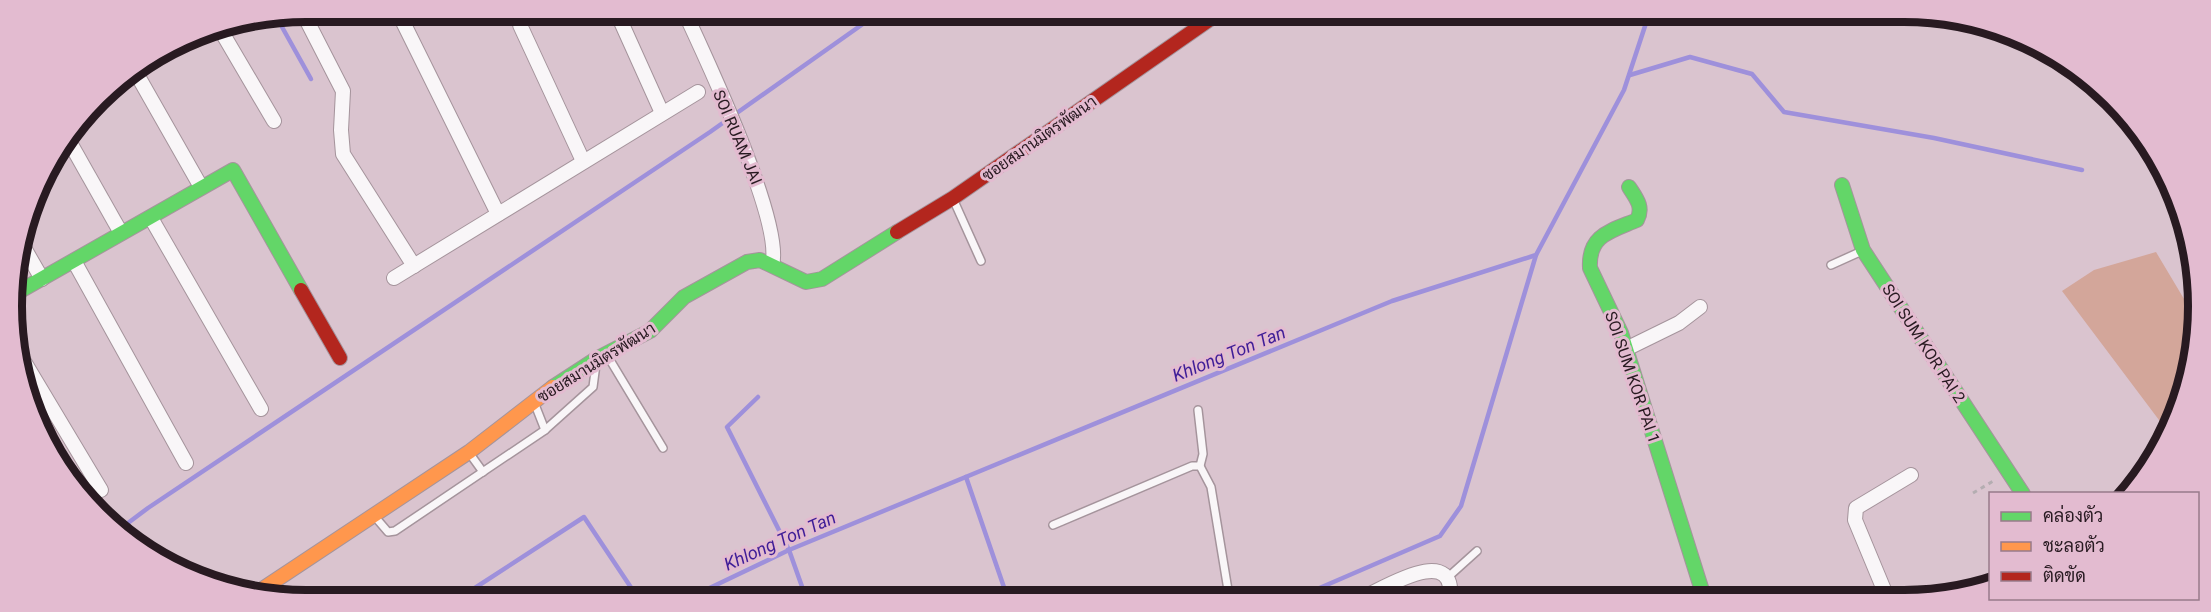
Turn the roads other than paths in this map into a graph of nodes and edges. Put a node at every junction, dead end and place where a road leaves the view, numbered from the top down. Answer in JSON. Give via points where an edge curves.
{"nodes":[{"id":1,"x":308,"y":22,"type":"edge"},
{"id":2,"x":403,"y":22,"type":"edge"},
{"id":3,"x":620,"y":22,"type":"edge"},
{"id":4,"x":689,"y":22,"type":"edge"},
{"id":5,"x":1206,"y":22,"type":"edge"},
{"id":6,"x":520,"y":25,"type":"dead end"},
{"id":7,"x":224,"y":35,"type":"edge"},
{"id":8,"x":138,"y":77,"type":"edge"},
{"id":9,"x":698,"y":92,"type":"dead end"},
{"id":10,"x":662,"y":113,"type":"junction"},
{"id":11,"x":274,"y":121,"type":"dead end"},
{"id":12,"x":72,"y":146,"type":"edge"},
{"id":13,"x":583,"y":161,"type":"junction"},
{"id":14,"x":1842,"y":185,"type":"dead end"},
{"id":15,"x":201,"y":187,"type":"junction"},
{"id":16,"x":1629,"y":187,"type":"dead end"},
{"id":17,"x":952,"y":198,"type":"junction"},
{"id":18,"x":498,"y":214,"type":"junction"},
{"id":19,"x":151,"y":218,"type":"junction"},
{"id":20,"x":122,"y":233,"type":"junction"},
{"id":21,"x":1863,"y":250,"type":"junction"},
{"id":22,"x":28,"y":253,"type":"edge"},
{"id":23,"x":74,"y":261,"type":"junction"},
{"id":24,"x":981,"y":261,"type":"dead end"},
{"id":25,"x":772,"y":265,"type":"junction"},
{"id":26,"x":1831,"y":265,"type":"dead end"},
{"id":27,"x":414,"y":266,"type":"junction"},
{"id":28,"x":394,"y":278,"type":"dead end"},
{"id":29,"x":42,"y":279,"type":"junction"},
{"id":30,"x":23,"y":290,"type":"edge"},
{"id":31,"x":1700,"y":307,"type":"dead end"},
{"id":32,"x":1626,"y":349,"type":"junction"},
{"id":33,"x":601,"y":356,"type":"junction"},
{"id":34,"x":340,"y":358,"type":"dead end"},
{"id":35,"x":30,"y":372,"type":"edge"},
{"id":36,"x":533,"y":401,"type":"junction"},
{"id":37,"x":261,"y":409,"type":"dead end"},
{"id":38,"x":1198,"y":410,"type":"dead end"},
{"id":39,"x":545,"y":430,"type":"junction"},
{"id":40,"x":663,"y":448,"type":"dead end"},
{"id":41,"x":469,"y":453,"type":"junction"},
{"id":42,"x":186,"y":463,"type":"dead end"},
{"id":43,"x":1200,"y":466,"type":"junction"},
{"id":44,"x":483,"y":472,"type":"junction"},
{"id":45,"x":1911,"y":475,"type":"dead end"},
{"id":46,"x":101,"y":490,"type":"dead end"},
{"id":47,"x":2023,"y":492,"type":"edge"},
{"id":48,"x":374,"y":516,"type":"junction"},
{"id":49,"x":1053,"y":525,"type":"dead end"},
{"id":50,"x":1477,"y":551,"type":"dead end"},
{"id":51,"x":1447,"y":578,"type":"junction"},
{"id":52,"x":266,"y":587,"type":"edge"},
{"id":53,"x":1228,"y":590,"type":"edge"},
{"id":54,"x":1379,"y":590,"type":"edge"},
{"id":55,"x":1449,"y":590,"type":"edge"},
{"id":56,"x":1702,"y":590,"type":"edge"},
{"id":57,"x":1884,"y":590,"type":"edge"}],
"edges":[{"from":1,"to":27,"type":"street","via":[[343,90],[343,154]]},
{"from":2,"to":18,"type":"street"},
{"from":3,"to":10,"type":"street"},
{"from":4,"to":25,"type":"street","name":"SOI RUAM JAI","via":[[771,225]]},
{"from":5,"to":17,"type":"street","name":"ซอยสมานมิตรพัฒนา"},
{"from":6,"to":13,"type":"street"},
{"from":7,"to":11,"type":"street"},
{"from":8,"to":15,"type":"street"},
{"from":9,"to":10,"type":"street"},
{"from":10,"to":13,"type":"street"},
{"from":12,"to":20,"type":"street"},
{"from":13,"to":18,"type":"street"},
{"from":14,"to":21,"type":"street","name":"SOI SUM KOR PAI 2"},
{"from":15,"to":19,"type":"street"},
{"from":15,"to":34,"type":"street","via":[[233,170]]},
{"from":16,"to":32,"type":"street","name":"SOI SUM KOR PAI 1","via":[[1641,208],[1641,216],[1598,238],[1588,257]]},
{"from":17,"to":24,"type":"lane"},
{"from":17,"to":25,"type":"street","name":"ซอยสมานมิตรพัฒนา","via":[[822,279],[806,282]]},
{"from":18,"to":27,"type":"street"},
{"from":19,"to":20,"type":"street"},
{"from":19,"to":37,"type":"street"},
{"from":20,"to":23,"type":"street"},
{"from":21,"to":26,"type":"lane"},
{"from":21,"to":47,"type":"street","name":"SOI SUM KOR PAI 2"},
{"from":22,"to":29,"type":"street"},
{"from":23,"to":29,"type":"street"},
{"from":23,"to":42,"type":"street"},
{"from":25,"to":33,"type":"street","name":"ซอยสมานมิตรพัฒนา","via":[[760,260],[747,262],[720,275],[684,297],[650,331]]},
{"from":27,"to":28,"type":"street"},
{"from":29,"to":30,"type":"street"},
{"from":31,"to":32,"type":"street","via":[[1679,323]]},
{"from":32,"to":56,"type":"street","name":"SOI SUM KOR PAI 1"},
{"from":33,"to":36,"type":"street","name":"ซอยสมานมิตรพัฒนา"},
{"from":33,"to":39,"type":"lane","via":[[593,387]]},
{"from":33,"to":40,"type":"lane"},
{"from":35,"to":46,"type":"street"},
{"from":36,"to":39,"type":"lane"},
{"from":36,"to":41,"type":"street","name":"ซอยสมานมิตรพัฒนา"},
{"from":38,"to":43,"type":"lane","via":[[1203,454]]},
{"from":39,"to":44,"type":"lane"},
{"from":41,"to":44,"type":"lane"},
{"from":41,"to":48,"type":"street","name":"ซอยสมานมิตรพัฒนา"},
{"from":43,"to":49,"type":"lane"},
{"from":43,"to":53,"type":"lane","via":[[1211,487]]},
{"from":44,"to":48,"type":"lane","via":[[391,533]]},
{"from":45,"to":57,"type":"street","via":[[1856,508],[1855,520]]},
{"from":48,"to":52,"type":"street","name":"ซอยสมานมิตรพัฒนา"},
{"from":50,"to":51,"type":"lane"},
{"from":51,"to":54,"type":"street","via":[[1435,571],[1418,572]]},
{"from":51,"to":55,"type":"street"}]}
